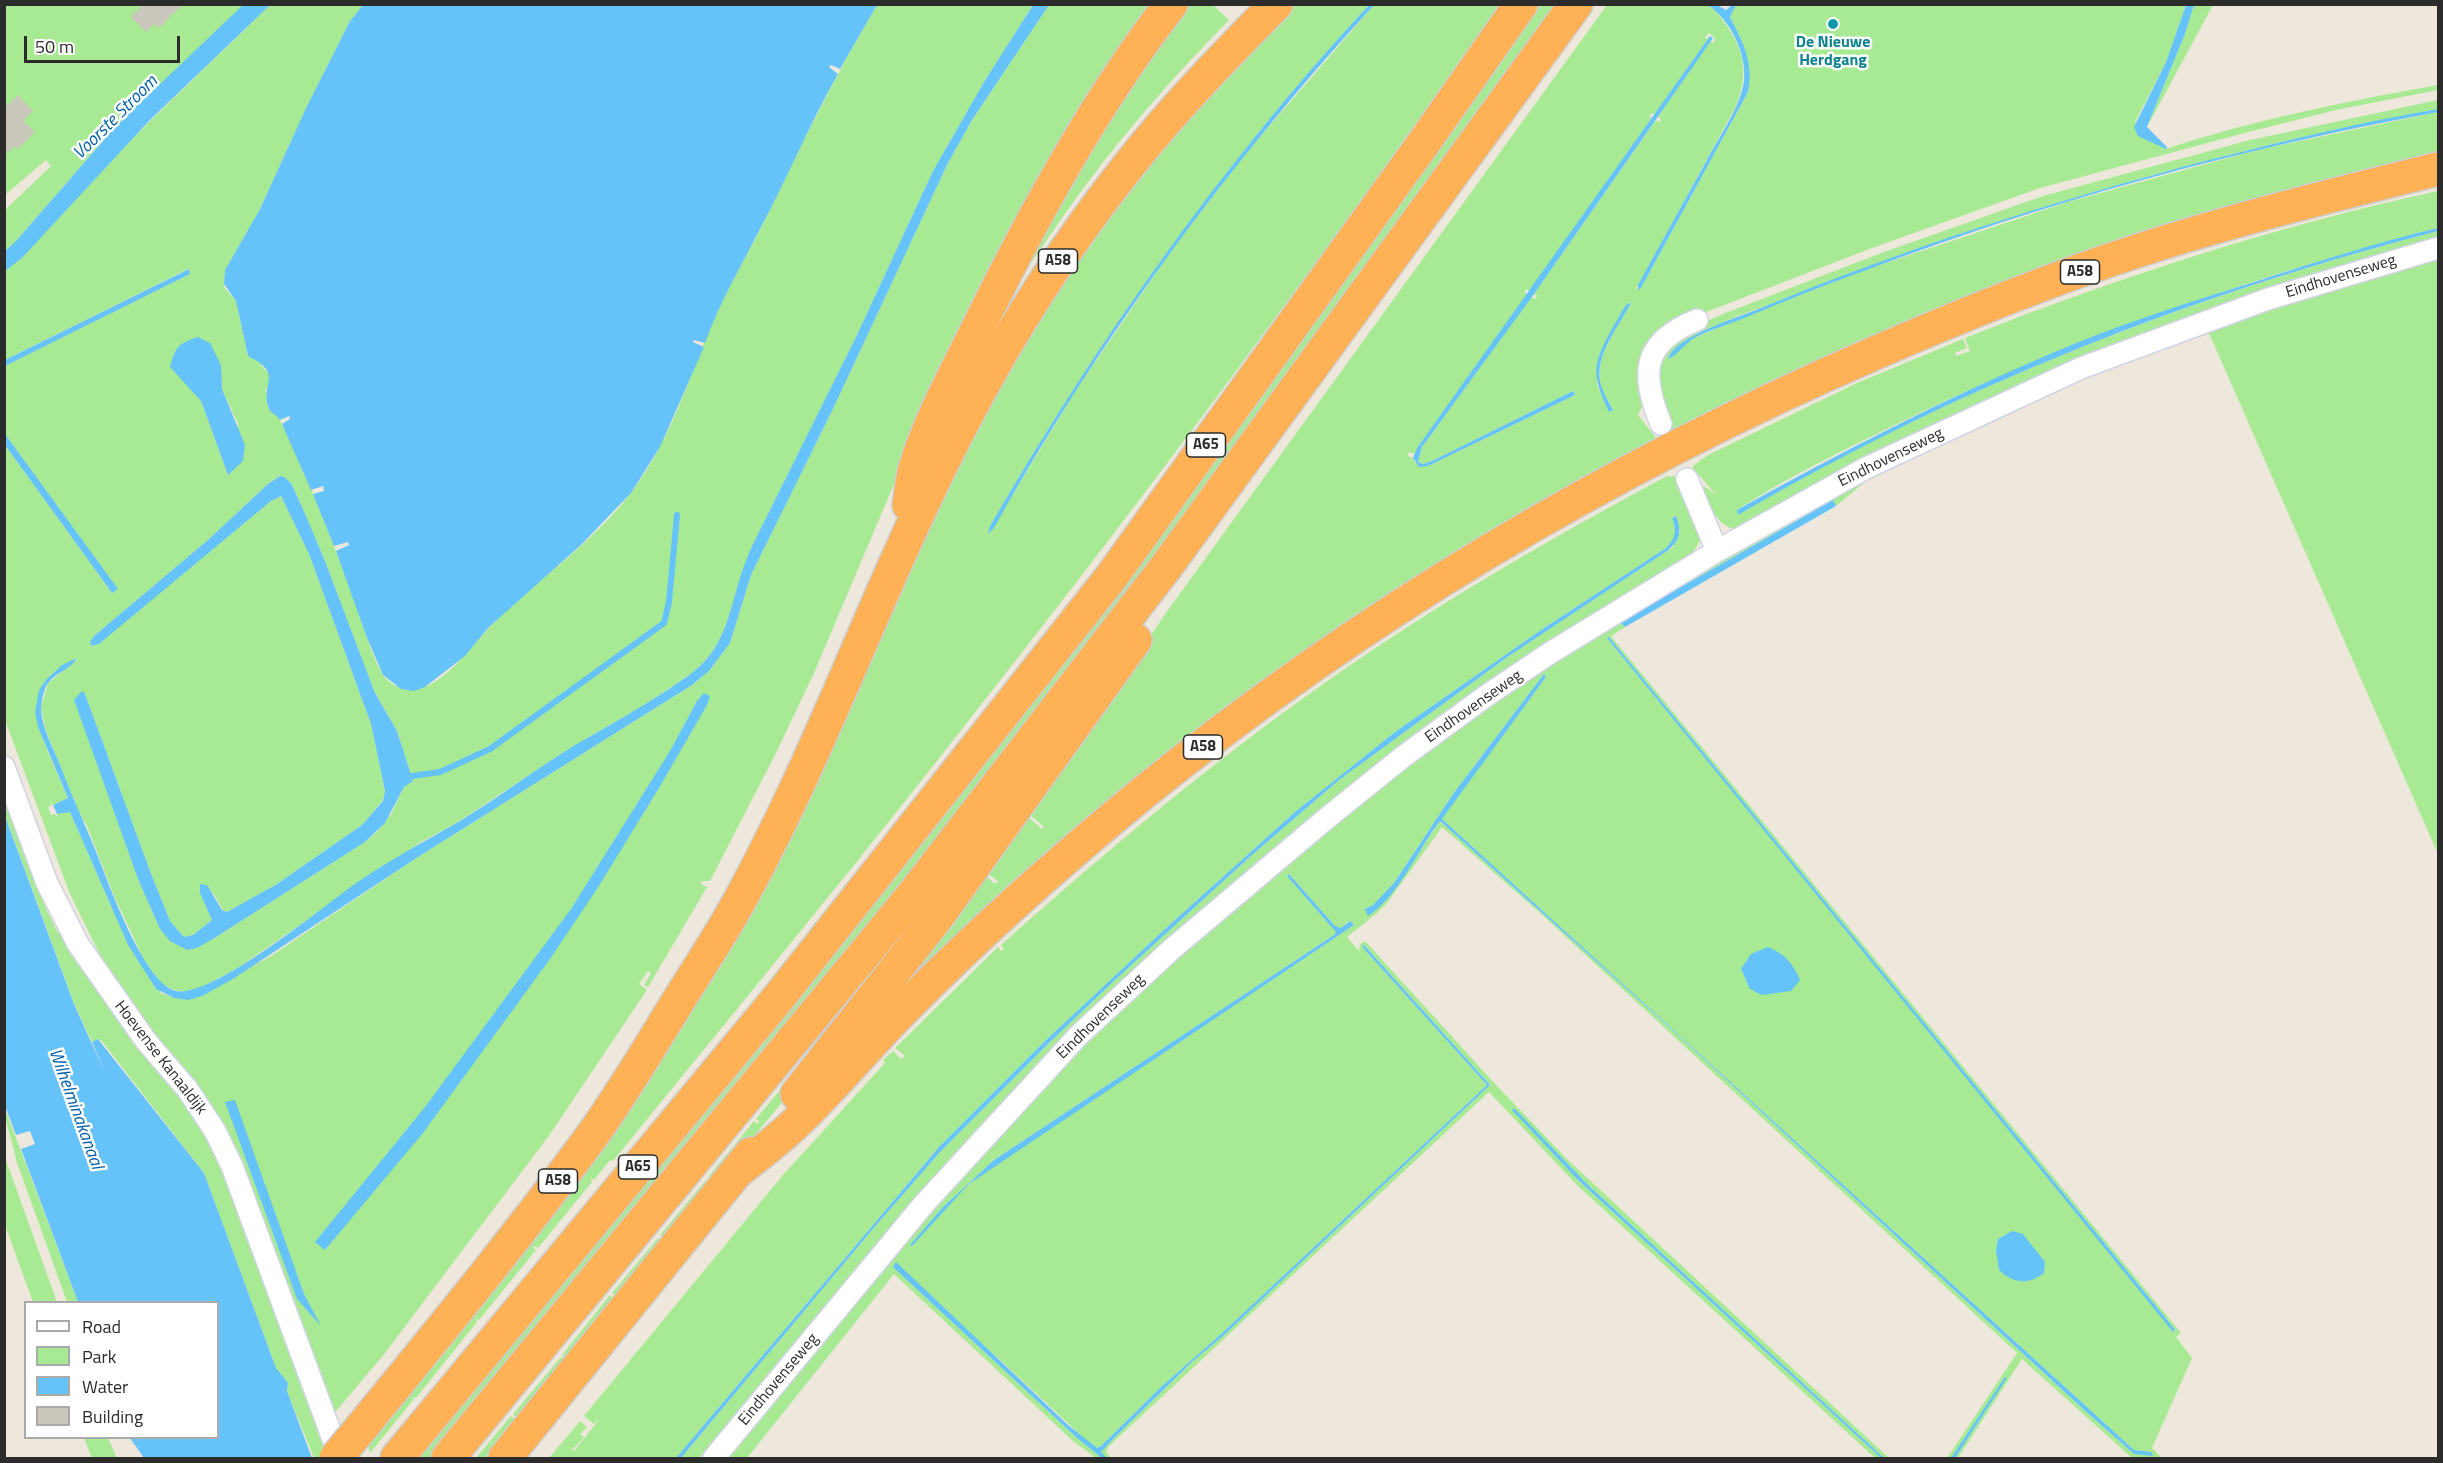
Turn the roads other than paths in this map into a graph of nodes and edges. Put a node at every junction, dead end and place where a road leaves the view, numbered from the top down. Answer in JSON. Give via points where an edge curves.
{"nodes":[{"id":1,"x":1171,"y":4,"type":"edge"},
{"id":2,"x":1276,"y":4,"type":"edge"},
{"id":3,"x":1521,"y":4,"type":"edge"},
{"id":4,"x":1576,"y":4,"type":"edge"},
{"id":5,"x":2439,"y":169,"type":"edge"},
{"id":6,"x":2439,"y":248,"type":"edge"},
{"id":7,"x":1697,"y":321,"type":"dead end"},
{"id":8,"x":1661,"y":424,"type":"dead end"},
{"id":9,"x":1687,"y":479,"type":"dead end"},
{"id":10,"x":1717,"y":551,"type":"junction"},
{"id":11,"x":899,"y":557,"type":"junction"},
{"id":12,"x":1166,"y":567,"type":"junction"},
{"id":13,"x":4,"y":766,"type":"edge"},
{"id":14,"x":738,"y":1171,"type":"junction"},
{"id":15,"x":338,"y":1458,"type":"edge"},
{"id":16,"x":397,"y":1458,"type":"edge"},
{"id":17,"x":448,"y":1458,"type":"edge"},
{"id":18,"x":505,"y":1458,"type":"edge"},
{"id":19,"x":714,"y":1458,"type":"edge"}],
"edges":[{"from":1,"to":11,"type":"highway","via":[[1088,128],[1013,257],[943,399],[915,469]]},
{"from":2,"to":11,"type":"highway","number":"A58","via":[[1199,82],[1127,167],[1067,247],[963,421]]},
{"from":3,"to":16,"type":"highway","number":"A65","via":[[1112,576],[780,996]]},
{"from":4,"to":12,"type":"highway","number":"A65"},
{"from":5,"to":14,"type":"highway","number":"A58","via":[[2238,220],[2132,253],[1955,318],[1755,407],[1536,523],[1351,640],[1144,792],[1035,885],[904,1008],[796,1122]]},
{"from":6,"to":10,"type":"street","name":"Eindhovenseweg","via":[[2268,299],[2081,368],[1866,468]]},
{"from":7,"to":8,"type":"street","via":[[1669,334],[1656,348],[1647,373],[1650,399]]},
{"from":9,"to":10,"type":"street"},
{"from":10,"to":19,"type":"street","name":"Eindhovenseweg","via":[[1550,653],[1404,756],[1172,949],[1079,1035],[924,1204]]},
{"from":11,"to":15,"type":"highway","number":"A58","bridge":true,"via":[[785,814],[730,917],[640,1064],[510,1245]]},
{"from":12,"to":14,"type":"highway","number":"A58","via":[[1141,629],[1125,656],[939,916]]},
{"from":12,"to":17,"type":"highway","number":"A65","via":[[900,912]]},
{"from":13,"to":15,"type":"street","name":"Hoevense Kanaaldijk","via":[[47,883],[78,944],[115,1000],[188,1090],[232,1166]]},
{"from":14,"to":18,"type":"highway","number":"A58"}]}
